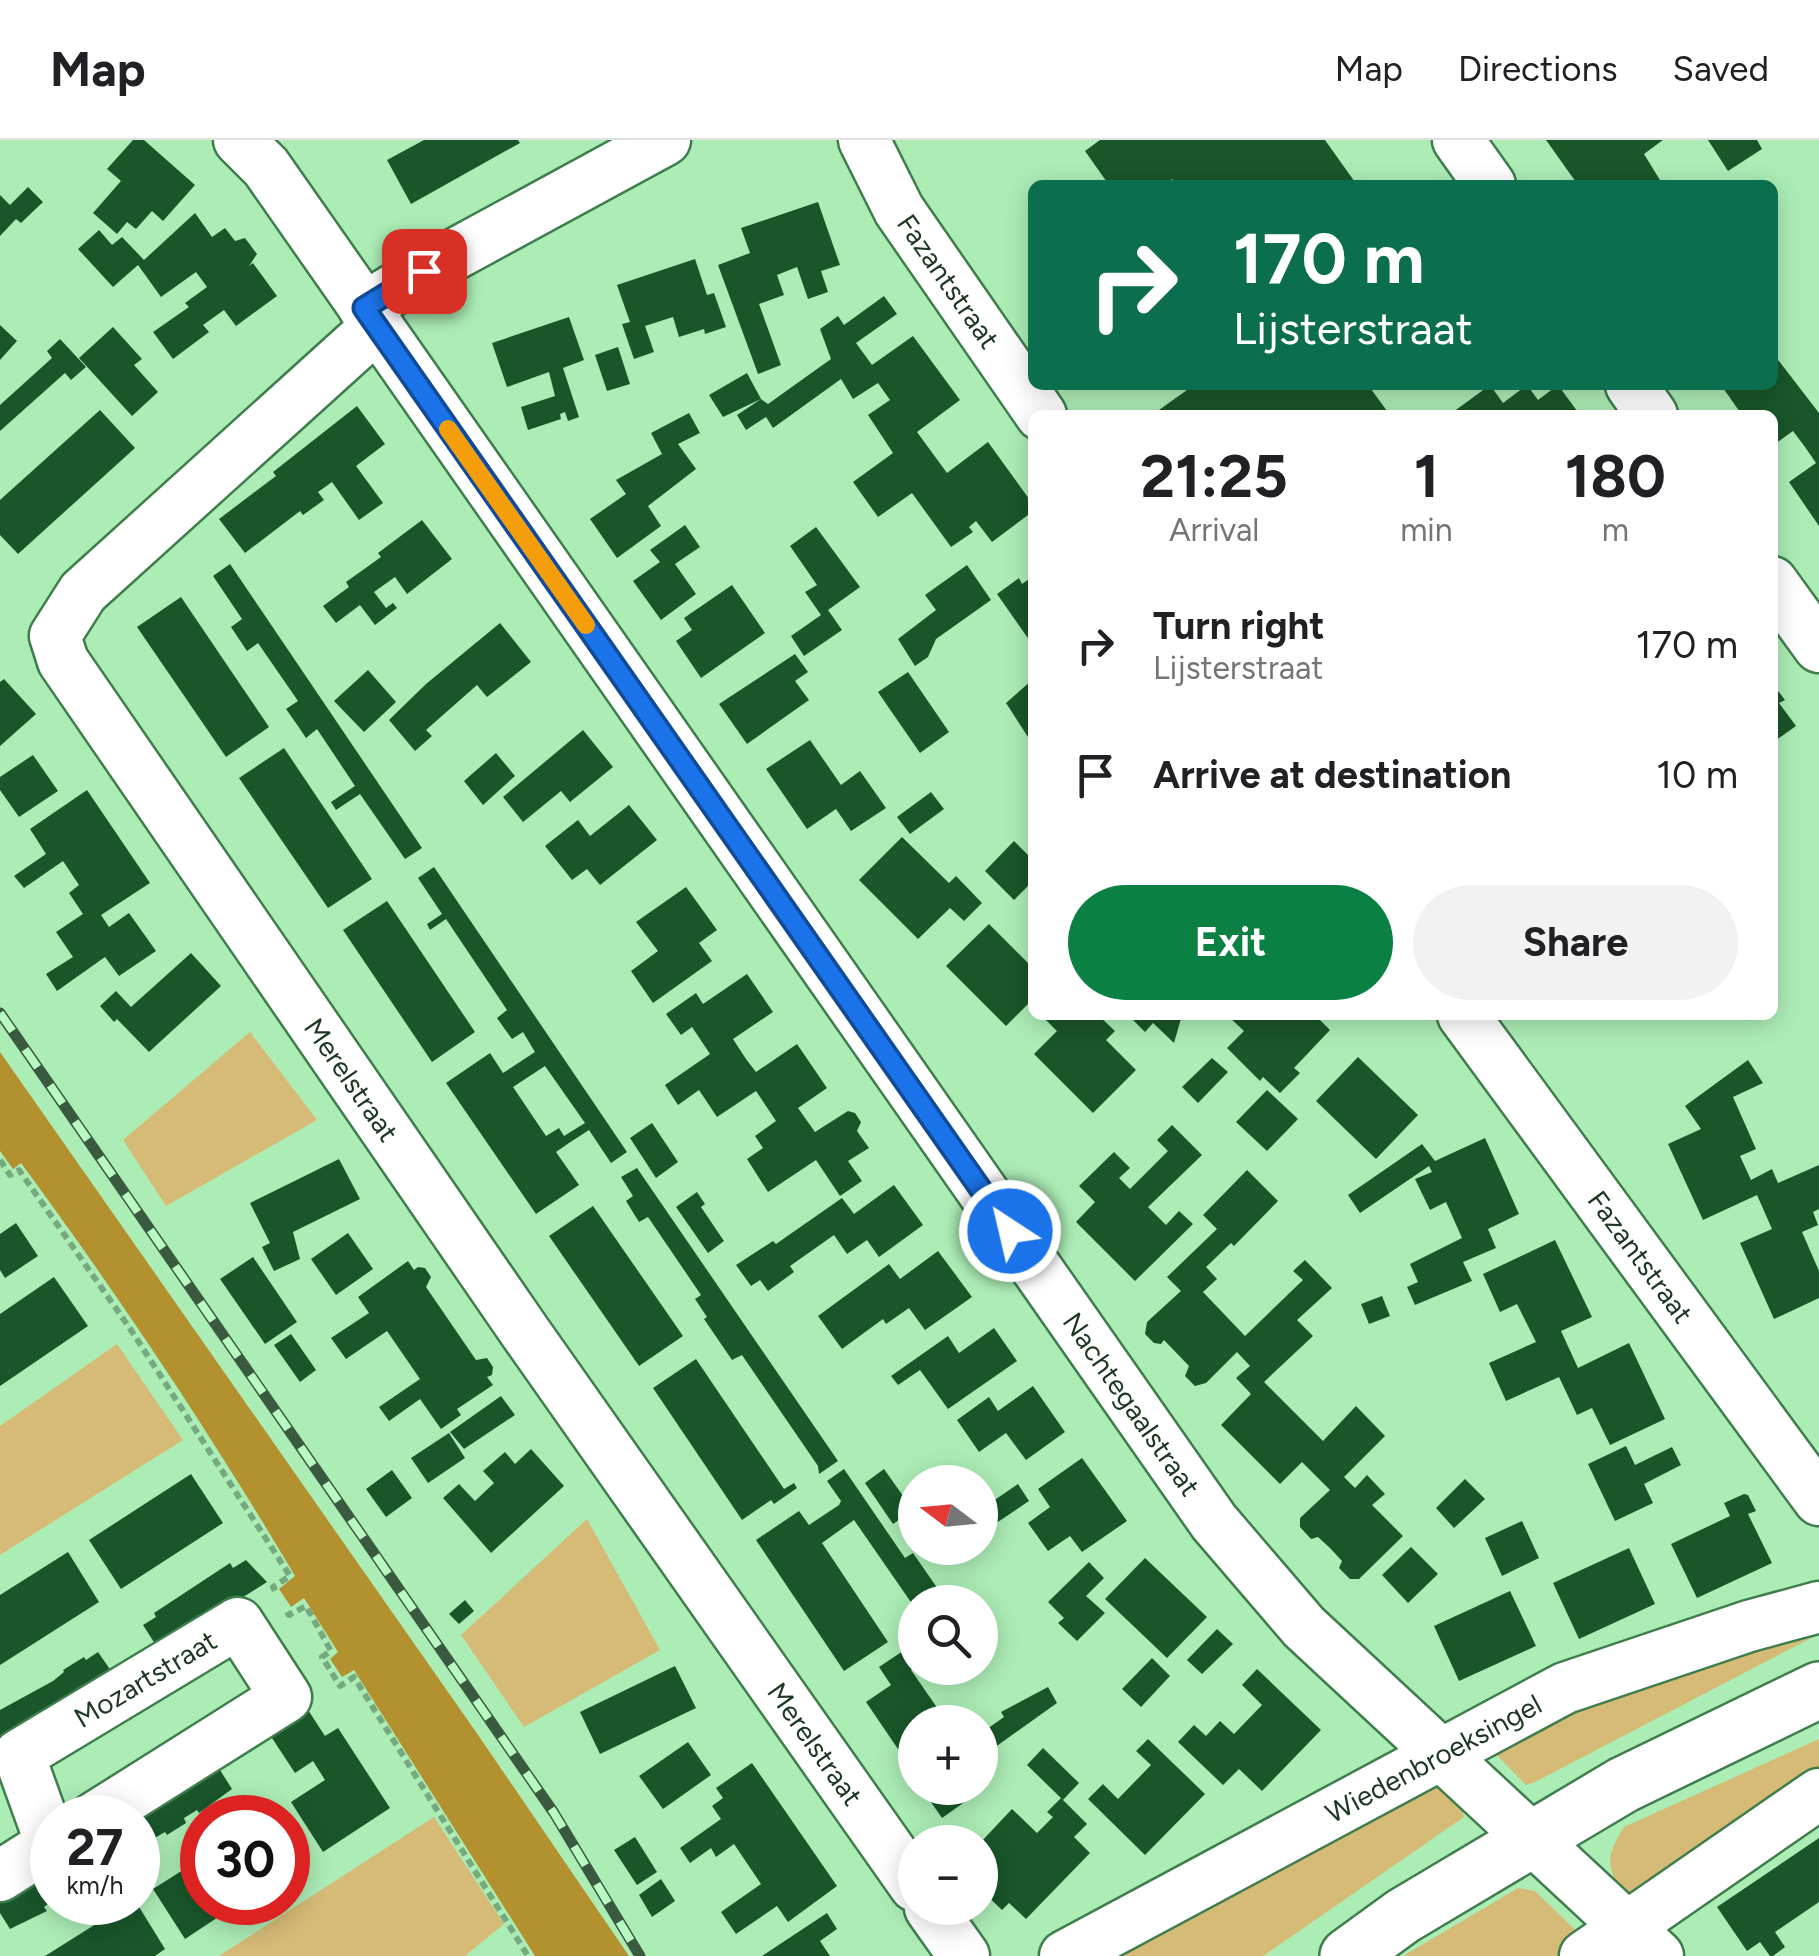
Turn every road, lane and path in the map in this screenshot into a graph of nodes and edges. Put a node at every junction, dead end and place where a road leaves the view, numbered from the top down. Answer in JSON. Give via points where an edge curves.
{"nodes":[{"id":1,"x":239,"y":140,"type":"edge"},
{"id":2,"x":665,"y":140,"type":"edge"},
{"id":3,"x":864,"y":140,"type":"edge"},
{"id":4,"x":1458,"y":140,"type":"edge"},
{"id":5,"x":1486,"y":180,"type":"edge"},
{"id":6,"x":370,"y":317,"type":"junction"},
{"id":7,"x":1038,"y":410,"type":"edge"},
{"id":8,"x":1778,"y":590,"type":"edge"},
{"id":9,"x":1819,"y":646,"type":"edge"},
{"id":10,"x":1467,"y":1020,"type":"edge"},
{"id":11,"x":0,"y":1160,"type":"edge"},
{"id":12,"x":1819,"y":1500,"type":"edge"},
{"id":13,"x":1819,"y":1606,"type":"edge"},
{"id":14,"x":1819,"y":1690,"type":"edge"},
{"id":15,"x":1443,"y":1755,"type":"junction"},
{"id":16,"x":1819,"y":1794,"type":"edge"},
{"id":17,"x":34,"y":1795,"type":"edge"},
{"id":18,"x":130,"y":1795,"type":"edge"},
{"id":19,"x":1532,"y":1840,"type":"junction"},
{"id":20,"x":30,"y":1858,"type":"edge"},
{"id":21,"x":898,"y":1862,"type":"edge"},
{"id":22,"x":0,"y":1876,"type":"edge"},
{"id":23,"x":942,"y":1925,"type":"edge"},
{"id":24,"x":1642,"y":1941,"type":"edge"},
{"id":25,"x":528,"y":1956,"type":"edge"},
{"id":26,"x":964,"y":1956,"type":"edge"},
{"id":27,"x":1065,"y":1956,"type":"edge"},
{"id":28,"x":1348,"y":1956,"type":"edge"},
{"id":29,"x":1586,"y":1956,"type":"edge"}],
"edges":[{"from":1,"to":6,"type":"street","name":"Nachtegaalstraat","via":[[266,167]]},
{"from":2,"to":6,"type":"street","via":[[424,271]]},
{"from":3,"to":7,"type":"street","name":"Fazantstraat","via":[[899,210]]},
{"from":4,"to":5,"type":"street"},
{"from":6,"to":15,"type":"street","name":"Nachtegaalstraat","via":[[1214,1522],[1304,1627]]},
{"from":6,"to":21,"type":"street","name":"Merelstraat","via":[[83,592],[55,636],[63,661]]},
{"from":8,"to":9,"type":"street"},
{"from":10,"to":12,"type":"street","name":"Fazantstraat"},
{"from":11,"to":25,"type":"path","via":[[10,1175],[19,1170],[129,1327],[290,1576],[273,1587],[289,1615],[306,1606],[330,1651],[322,1658],[340,1686],[354,1678]]},
{"from":13,"to":15,"type":"street","name":"Wiedenbroeksingel","via":[[1564,1688]]},
{"from":14,"to":19,"type":"street","via":[[1624,1785]]},
{"from":15,"to":19,"type":"street","name":"Nachtegaalstraat"},
{"from":15,"to":27,"type":"street","name":"Wiedenbroeksingel"},
{"from":16,"to":24,"type":"street"},
{"from":17,"to":18,"type":"street","name":"Mozartstraat","via":[[19,1755],[238,1623],[286,1696]]},
{"from":19,"to":24,"type":"street","name":"Nachtegaalstraat"},
{"from":19,"to":28,"type":"street"},
{"from":20,"to":22,"type":"street","name":"Mozartstraat"},
{"from":23,"to":26,"type":"street"},
{"from":24,"to":29,"type":"street"}]}
